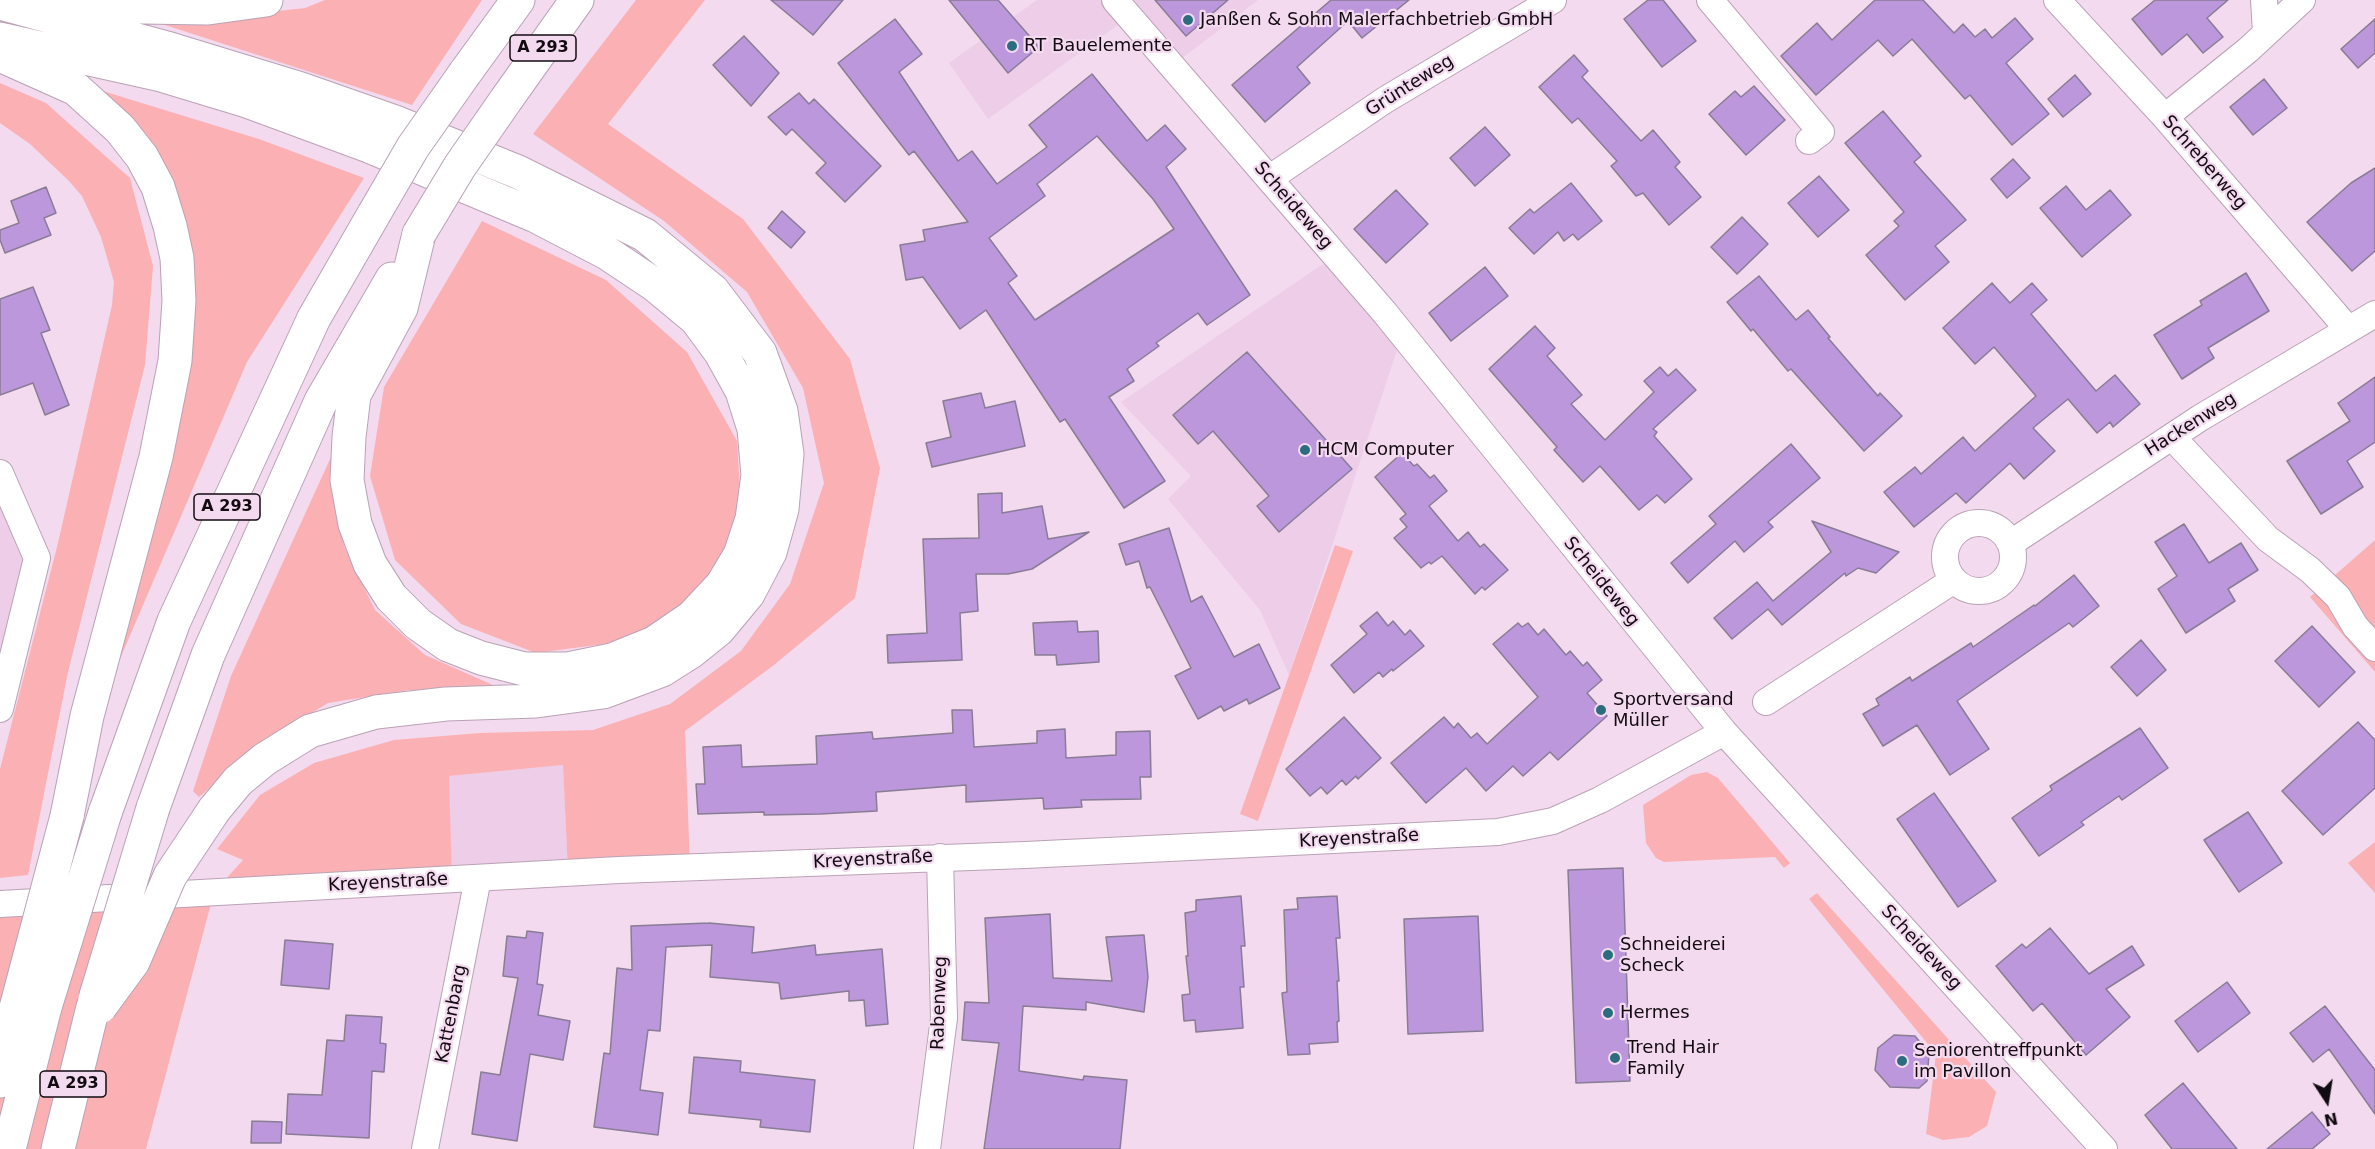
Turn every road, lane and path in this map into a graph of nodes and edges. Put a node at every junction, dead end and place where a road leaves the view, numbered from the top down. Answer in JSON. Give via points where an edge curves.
{"nodes":[{"id":1,"x":63,"y":0,"type":"edge"},
{"id":2,"x":266,"y":0,"type":"edge"},
{"id":3,"x":518,"y":0,"type":"edge"},
{"id":4,"x":577,"y":0,"type":"edge"},
{"id":5,"x":1115,"y":0,"type":"edge"},
{"id":6,"x":1553,"y":0,"type":"edge"},
{"id":7,"x":1710,"y":0,"type":"edge"},
{"id":8,"x":2058,"y":0,"type":"edge"},
{"id":9,"x":2264,"y":0,"type":"edge"},
{"id":10,"x":2302,"y":0,"type":"edge"},
{"id":11,"x":0,"y":3,"type":"edge"},
{"id":12,"x":2266,"y":32,"type":"junction"},
{"id":13,"x":0,"y":39,"type":"edge"},
{"id":14,"x":0,"y":55,"type":"edge"},
{"id":15,"x":2165,"y":117,"type":"junction"},
{"id":16,"x":1822,"y":131,"type":"dead end"},
{"id":17,"x":1270,"y":178,"type":"junction"},
{"id":18,"x":419,"y":234,"type":"junction"},
{"id":19,"x":2375,"y":314,"type":"edge"},
{"id":20,"x":2348,"y":329,"type":"junction"},
{"id":21,"x":2172,"y":437,"type":"junction"},
{"id":22,"x":0,"y":473,"type":"edge"},
{"id":23,"x":2011,"y":543,"type":"junction"},
{"id":24,"x":1954,"y":580,"type":"junction"},
{"id":25,"x":2375,"y":648,"type":"edge"},
{"id":26,"x":1766,"y":702,"type":"dead end"},
{"id":27,"x":0,"y":709,"type":"edge"},
{"id":28,"x":1724,"y":732,"type":"junction"},
{"id":29,"x":940,"y":857,"type":"junction"},
{"id":30,"x":478,"y":878,"type":"junction"},
{"id":31,"x":0,"y":904,"type":"edge"},
{"id":32,"x":31,"y":1007,"type":"junction"},
{"id":33,"x":94,"y":1011,"type":"junction"},
{"id":34,"x":0,"y":1081,"type":"edge"},
{"id":35,"x":9,"y":1149,"type":"edge"},
{"id":36,"x":58,"y":1149,"type":"edge"},
{"id":37,"x":425,"y":1149,"type":"edge"},
{"id":38,"x":927,"y":1149,"type":"edge"},
{"id":39,"x":2104,"y":1149,"type":"edge"}],
"edges":[{"from":1,"to":2,"type":"highway","via":[[208,8]]},
{"from":3,"to":32,"type":"highway","number":"A 293","bridge":true,"via":[[413,147],[314,318],[174,621]]},
{"from":4,"to":18,"type":"highway","number":"A 293","bridge":true,"via":[[460,166]]},
{"from":5,"to":17,"type":"street","name":"Scheideweg"},
{"from":6,"to":17,"type":"street","name":"Grünteweg","via":[[1385,99]]},
{"from":7,"to":16,"type":"street"},
{"from":8,"to":15,"type":"street","name":"Schreberweg"},
{"from":9,"to":12,"type":"street"},
{"from":10,"to":12,"type":"street"},
{"from":11,"to":33,"type":"highway","bridge":true,"via":[[181,52],[395,122],[518,172],[645,235],[713,291],[760,353],[781,411],[787,454],[782,509],[770,552],[748,594],[717,630],[692,651],[662,670],[603,692],[536,701],[446,704],[376,712],[310,731],[238,781],[214,810],[170,876],[134,962]]},
{"from":12,"to":15,"type":"street"},
{"from":13,"to":18,"type":"highway","via":[[161,75],[247,101],[369,146],[536,216],[607,253],[655,285],[696,320],[721,353],[742,391],[754,429],[758,475],[752,519],[740,555],[722,585],[692,617],[654,643],[612,660],[568,669],[524,669],[481,658],[448,645],[418,624],[391,597],[370,564],[355,524],[347,480],[354,395],[401,308]]},
{"from":14,"to":32,"type":"highway","bridge":true,"via":[[76,88],[120,129],[142,157],[158,187],[170,226],[177,258],[179,301],[175,361],[156,457],[87,716]]},
{"from":15,"to":20,"type":"street","name":"Schreberweg"},
{"from":17,"to":28,"type":"street","name":"Scheideweg","via":[[1385,313]]},
{"from":18,"to":33,"type":"highway","number":"A 293","bridge":true,"via":[[321,401],[208,655],[153,808]]},
{"from":19,"to":20,"type":"street","name":"Hackenweg"},
{"from":20,"to":21,"type":"street","name":"Hackenweg"},
{"from":21,"to":23,"type":"street","name":"Hackenweg"},
{"from":21,"to":25,"type":"street","via":[[2268,539],[2338,597],[2355,626]]},
{"from":22,"to":27,"type":"street","via":[[37,558]]},
{"from":23,"to":24,"type":"street","via":[[2009,574],[1993,588],[1972,591]]},
{"from":23,"to":24,"type":"street","via":[[1994,526],[1977,523],[1960,528],[1948,541],[1944,559]]},
{"from":24,"to":26,"type":"street"},
{"from":28,"to":29,"type":"street","name":"Kreyenstraße","via":[[1600,800],[1553,821],[1498,832]]},
{"from":28,"to":39,"type":"street","name":"Scheideweg"},
{"from":29,"to":30,"type":"street","name":"Kreyenstraße"},
{"from":29,"to":38,"type":"street","name":"Rabenweg","via":[[944,1018]]},
{"from":30,"to":31,"type":"street","name":"Kreyenstraße"},
{"from":30,"to":37,"type":"street","name":"Kattenbarg"},
{"from":32,"to":34,"type":"highway"},
{"from":32,"to":35,"type":"highway","number":"A 293"},
{"from":33,"to":36,"type":"highway","number":"A 293"}]}
